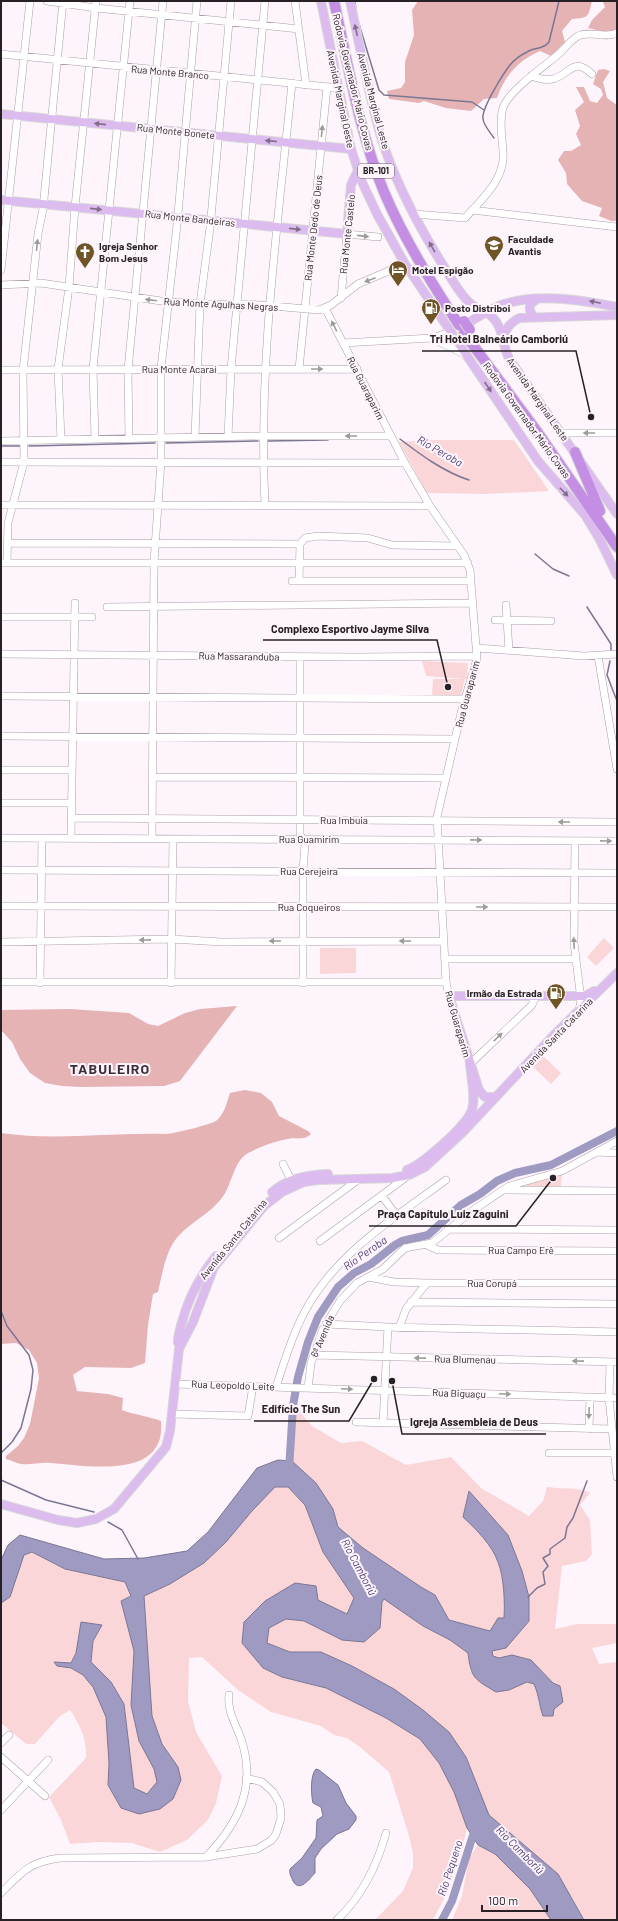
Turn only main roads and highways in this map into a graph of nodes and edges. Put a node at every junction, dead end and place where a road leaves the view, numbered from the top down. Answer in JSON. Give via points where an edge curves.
{"nodes":[{"id":1,"x":321,"y":1,"type":"edge"},
{"id":2,"x":334,"y":1,"type":"edge"},
{"id":3,"x":340,"y":1,"type":"edge"},
{"id":4,"x":350,"y":1,"type":"edge"},
{"id":5,"x":1,"y":114,"type":"edge"},
{"id":6,"x":351,"y":149,"type":"junction"},
{"id":7,"x":358,"y":170,"type":"junction"},
{"id":8,"x":4,"y":200,"type":"edge"},
{"id":9,"x":346,"y":234,"type":"joint"},
{"id":10,"x":536,"y":300,"type":"junction"},
{"id":11,"x":617,"y":307,"type":"edge"},
{"id":12,"x":487,"y":311,"type":"junction"},
{"id":13,"x":617,"y":315,"type":"edge"},
{"id":14,"x":534,"y":316,"type":"junction"},
{"id":15,"x":464,"y":327,"type":"junction"},
{"id":16,"x":451,"y":332,"type":"junction"},
{"id":17,"x":503,"y":338,"type":"junction"},
{"id":18,"x":574,"y":452,"type":"junction"},
{"id":19,"x":600,"y":511,"type":"junction"},
{"id":20,"x":616,"y":512,"type":"edge"},
{"id":21,"x":616,"y":544,"type":"edge"},
{"id":22,"x":617,"y":575,"type":"edge"},
{"id":23,"x":617,"y":968,"type":"edge"},
{"id":24,"x":617,"y":973,"type":"edge"},
{"id":25,"x":449,"y":996,"type":"joint"},
{"id":26,"x":470,"y":1064,"type":"junction"},
{"id":27,"x":495,"y":1097,"type":"junction"},
{"id":28,"x":473,"y":1105,"type":"joint"},
{"id":29,"x":193,"y":1291,"type":"junction"},
{"id":30,"x":203,"y":1294,"type":"junction"},
{"id":31,"x":184,"y":1316,"type":"junction"},
{"id":32,"x":194,"y":1318,"type":"junction"},
{"id":33,"x":179,"y":1349,"type":"junction"},
{"id":34,"x":1,"y":1504,"type":"edge"}],
"edges":[{"from":1,"to":6,"type":"main road","name":"Avenida Marginal Oeste"},
{"from":2,"to":15,"type":"highway","name":"Rodovia Governador Mário Covas","number":"BR-101","via":[[360,118],[382,187],[411,247]]},
{"from":3,"to":15,"type":"highway","name":"Rodovia Governador Mário Covas","number":"BR-101","via":[[366,119],[383,171],[418,247]]},
{"from":12,"to":4,"type":"main road","name":"Avenida Marginal Leste","one_way":true,"via":[[476,308],[467,300],[437,256],[397,179],[382,137]]},
{"from":6,"to":5,"type":"main road","name":"Rua Monte Bonete","one_way":true},
{"from":6,"to":7,"type":"main road","name":"Avenida Marginal Oeste"},
{"from":7,"to":9,"type":"main road","name":"Rua Monte Castelo","via":[[352,185]]},
{"from":7,"to":16,"type":"main road","name":"Avenida Marginal Oeste","via":[[377,214],[405,264]]},
{"from":8,"to":9,"type":"main road","name":"Rua Monte Bandeiras","one_way":true},
{"from":11,"to":10,"type":"main road","one_way":true,"via":[[577,300]]},
{"from":10,"to":12,"type":"main road","via":[[508,303]]},
{"from":10,"to":14,"type":"main road","via":[[531,302],[529,307],[530,313]]},
{"from":12,"to":16,"type":"main road"},
{"from":12,"to":17,"type":"main road","name":"Avenida Marginal Leste"},
{"from":13,"to":14,"type":"main road"},
{"from":14,"to":17,"type":"main road","via":[[512,321]]},
{"from":15,"to":19,"type":"highway","name":"Rodovia Governador Mário Covas","number":"BR-101"},
{"from":15,"to":21,"type":"highway","name":"Rodovia Governador Mário Covas","number":"BR-101"},
{"from":16,"to":22,"type":"main road","name":"Avenida Marginal Oeste","one_way":true,"via":[[538,461],[585,515]]},
{"from":17,"to":18,"type":"main road","name":"Avenida Marginal Leste","via":[[504,348],[510,360]]},
{"from":18,"to":19,"type":"highway"},
{"from":18,"to":20,"type":"main road","name":"Avenida Marginal Leste"},
{"from":19,"to":21,"type":"highway","name":"Rodovia Governador Mário Covas","number":"BR-101"},
{"from":23,"to":25,"type":"main road","name":"Avenida Santa Catarina","via":[[592,994]]},
{"from":24,"to":27,"type":"main road","name":"Avenida Santa Catarina"},
{"from":25,"to":26,"type":"main road","name":"Rua Guaraparim"},
{"from":26,"to":27,"type":"main road","name":"Rua Guaraparim","via":[[483,1096]]},
{"from":26,"to":28,"type":"main road","name":"Rua Guaraparim"},
{"from":27,"to":30,"type":"main road","name":"Avenida Santa Catarina","via":[[431,1162],[409,1175],[304,1182],[273,1197],[220,1258]]},
{"from":28,"to":29,"type":"main road","name":"Avenida Santa Catarina","via":[[463,1124],[430,1155],[409,1169],[378,1174],[314,1174],[291,1180],[278,1187],[260,1203],[205,1270]]},
{"from":29,"to":30,"type":"main road","via":[[198,1290]]},
{"from":29,"to":31,"type":"main road","name":"Avenida Santa Catarina"},
{"from":30,"to":32,"type":"main road","name":"Avenida Santa Catarina"},
{"from":31,"to":32,"type":"main road"},
{"from":31,"to":33,"type":"main road","name":"Avenida Santa Catarina","via":[[177,1341]]},
{"from":32,"to":33,"type":"main road","name":"Avenida Santa Catarina"},
{"from":33,"to":34,"type":"main road","name":"Avenida Santa Catarina","via":[[168,1441],[163,1451],[114,1509],[88,1522],[77,1523],[43,1517]]}]}
